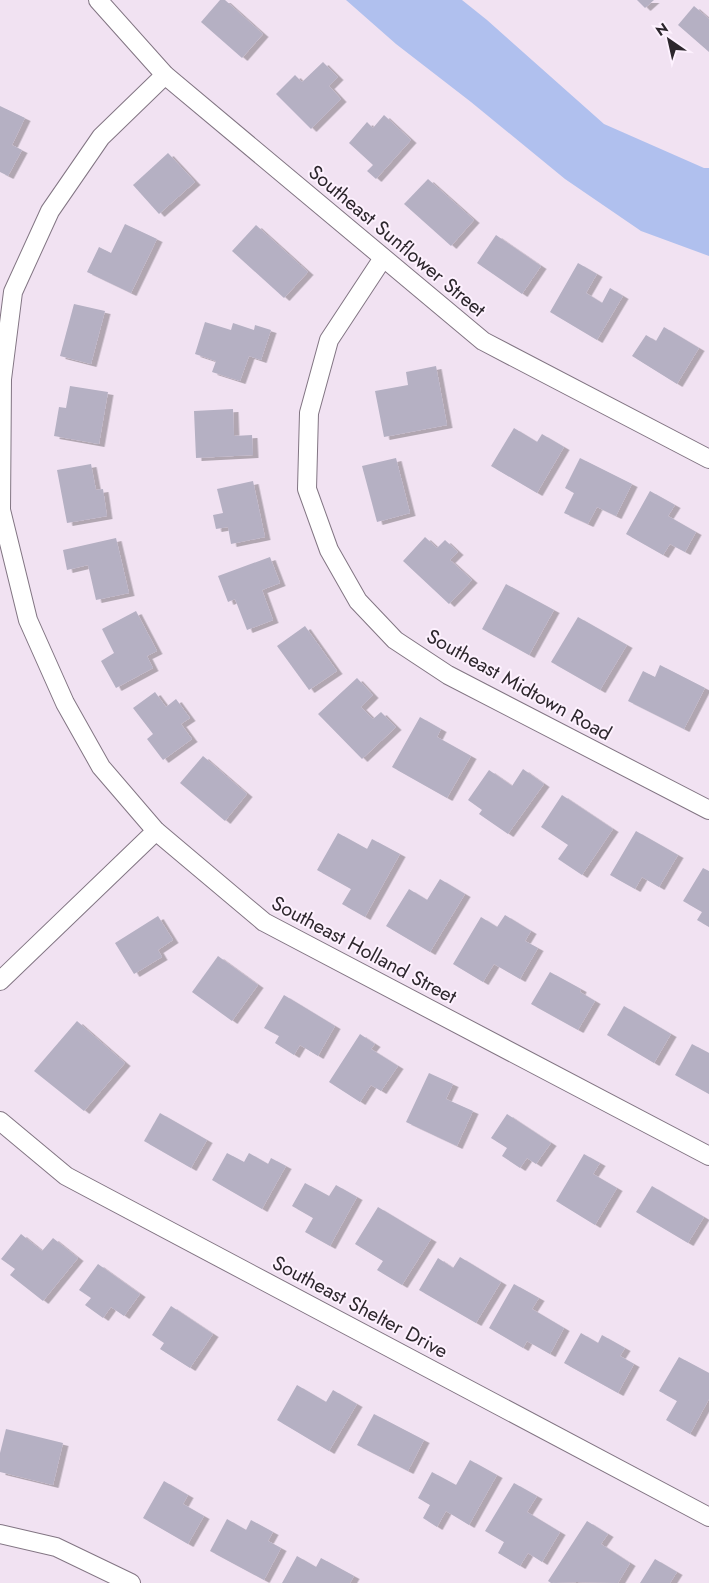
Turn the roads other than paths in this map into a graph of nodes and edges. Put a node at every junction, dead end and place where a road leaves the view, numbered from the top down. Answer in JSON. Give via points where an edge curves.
{"nodes":[{"id":1,"x":98,"y":0,"type":"edge"},
{"id":2,"x":165,"y":75,"type":"junction"},
{"id":3,"x":383,"y":258,"type":"junction"},
{"id":4,"x":709,"y":460,"type":"edge"},
{"id":5,"x":709,"y":810,"type":"edge"},
{"id":6,"x":156,"y":831,"type":"junction"},
{"id":7,"x":0,"y":981,"type":"edge"},
{"id":8,"x":0,"y":1121,"type":"edge"},
{"id":9,"x":709,"y":1156,"type":"edge"},
{"id":10,"x":709,"y":1517,"type":"edge"},
{"id":11,"x":0,"y":1534,"type":"edge"},
{"id":12,"x":131,"y":1583,"type":"edge"}],
"edges":[{"from":1,"to":2,"type":"street","name":"Southeast Sunflower Street"},
{"from":2,"to":3,"type":"street","name":"Southeast Sunflower Street"},
{"from":2,"to":6,"type":"street","name":"Southeast Holland Street","via":[[101,137],[50,210],[13,292],[2,379],[1,510],[28,620],[65,703],[101,768]]},
{"from":3,"to":4,"type":"street","name":"Southeast Sunflower Street","via":[[483,341]]},
{"from":3,"to":5,"type":"street","name":"Southeast Midtown Road","via":[[329,340],[309,413],[307,488],[329,550],[358,601],[395,640],[448,675]]},
{"from":6,"to":7,"type":"street"},
{"from":6,"to":9,"type":"street","name":"Southeast Holland Street","via":[[264,922]]},
{"from":8,"to":10,"type":"street","name":"Southeast Shelter Drive","via":[[66,1176]]},
{"from":11,"to":12,"type":"street","via":[[56,1547]]}]}
